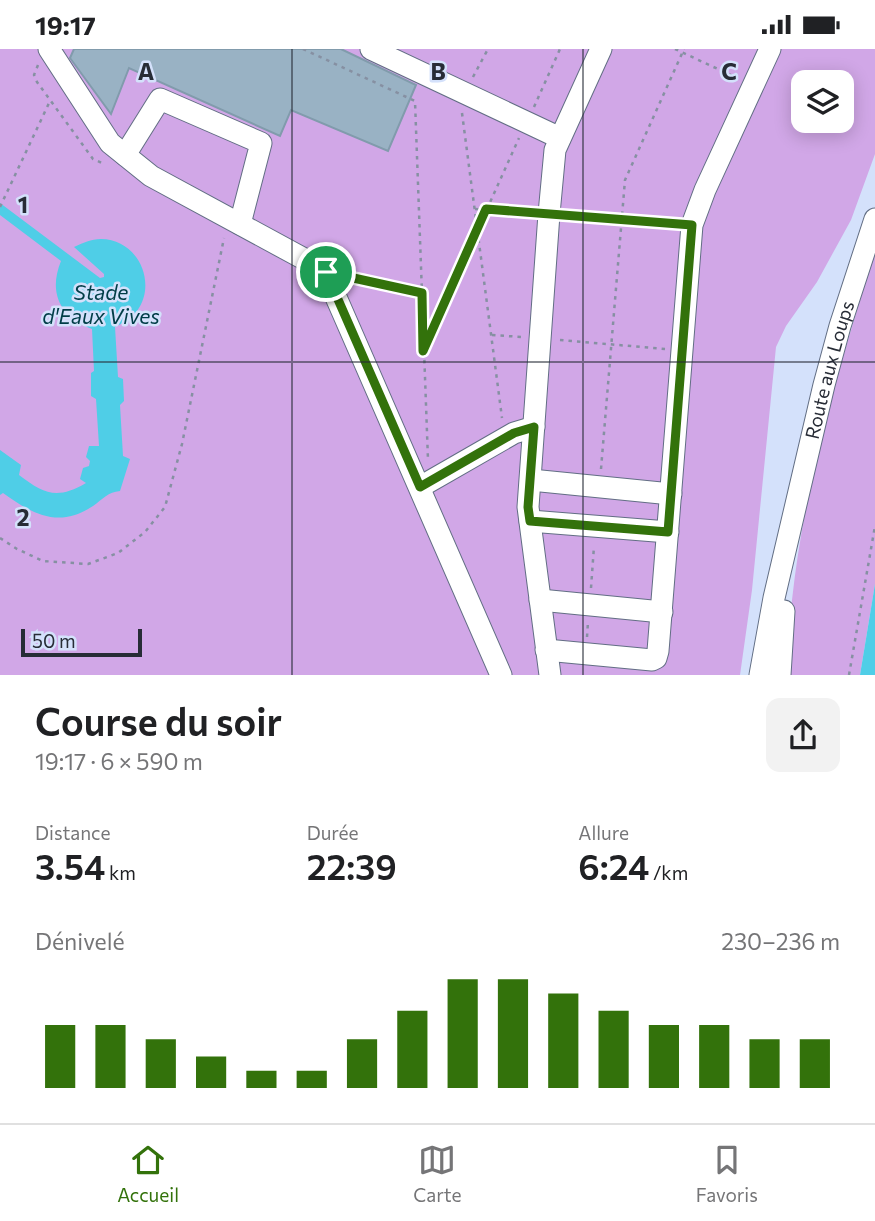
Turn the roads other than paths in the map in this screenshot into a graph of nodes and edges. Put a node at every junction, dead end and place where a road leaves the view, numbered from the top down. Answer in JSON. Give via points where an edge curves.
{"nodes":[{"id":1,"x":371,"y":49,"type":"edge"},
{"id":2,"x":601,"y":49,"type":"edge"},
{"id":3,"x":770,"y":49,"type":"edge"},
{"id":4,"x":46,"y":52,"type":"edge"},
{"id":5,"x":560,"y":138,"type":"junction"},
{"id":6,"x":125,"y":155,"type":"junction"},
{"id":7,"x":875,"y":219,"type":"edge"},
{"id":8,"x":234,"y":221,"type":"junction"},
{"id":9,"x":534,"y":427,"type":"junction"},
{"id":10,"x":531,"y":480,"type":"junction"},
{"id":11,"x":425,"y":484,"type":"junction"},
{"id":12,"x":671,"y":494,"type":"junction"},
{"id":13,"x":530,"y":521,"type":"junction"},
{"id":14,"x":793,"y":523,"type":"junction"},
{"id":15,"x":668,"y":532,"type":"junction"},
{"id":16,"x":540,"y":600,"type":"junction"},
{"id":17,"x":662,"y":612,"type":"junction"},
{"id":18,"x":546,"y":650,"type":"junction"},
{"id":19,"x":501,"y":675,"type":"edge"},
{"id":20,"x":550,"y":675,"type":"edge"},
{"id":21,"x":760,"y":675,"type":"edge"},
{"id":22,"x":780,"y":675,"type":"edge"}],
"edges":[{"from":1,"to":5,"type":"street"},
{"from":2,"to":5,"type":"street"},
{"from":3,"to":12,"type":"street","via":[[692,225]]},
{"from":4,"to":6,"type":"street","via":[[110,143]]},
{"from":5,"to":9,"type":"street","via":[[549,214]]},
{"from":6,"to":8,"type":"street","via":[[152,176]]},
{"from":6,"to":8,"type":"street","via":[[160,99],[261,143]]},
{"from":7,"to":14,"type":"street","name":"Route aux Loups","via":[[840,326]]},
{"from":8,"to":11,"type":"street","via":[[326,272]]},
{"from":9,"to":10,"type":"street"},
{"from":9,"to":11,"type":"street","via":[[505,438]]},
{"from":10,"to":12,"type":"street"},
{"from":10,"to":13,"type":"street"},
{"from":11,"to":19,"type":"street"},
{"from":12,"to":15,"type":"street"},
{"from":13,"to":15,"type":"street"},
{"from":13,"to":16,"type":"street"},
{"from":14,"to":21,"type":"street"},
{"from":14,"to":22,"type":"street"},
{"from":15,"to":17,"type":"street"},
{"from":16,"to":17,"type":"street"},
{"from":16,"to":18,"type":"street"},
{"from":17,"to":18,"type":"street","via":[[658,651],[652,660]]},
{"from":18,"to":20,"type":"street"}]}
